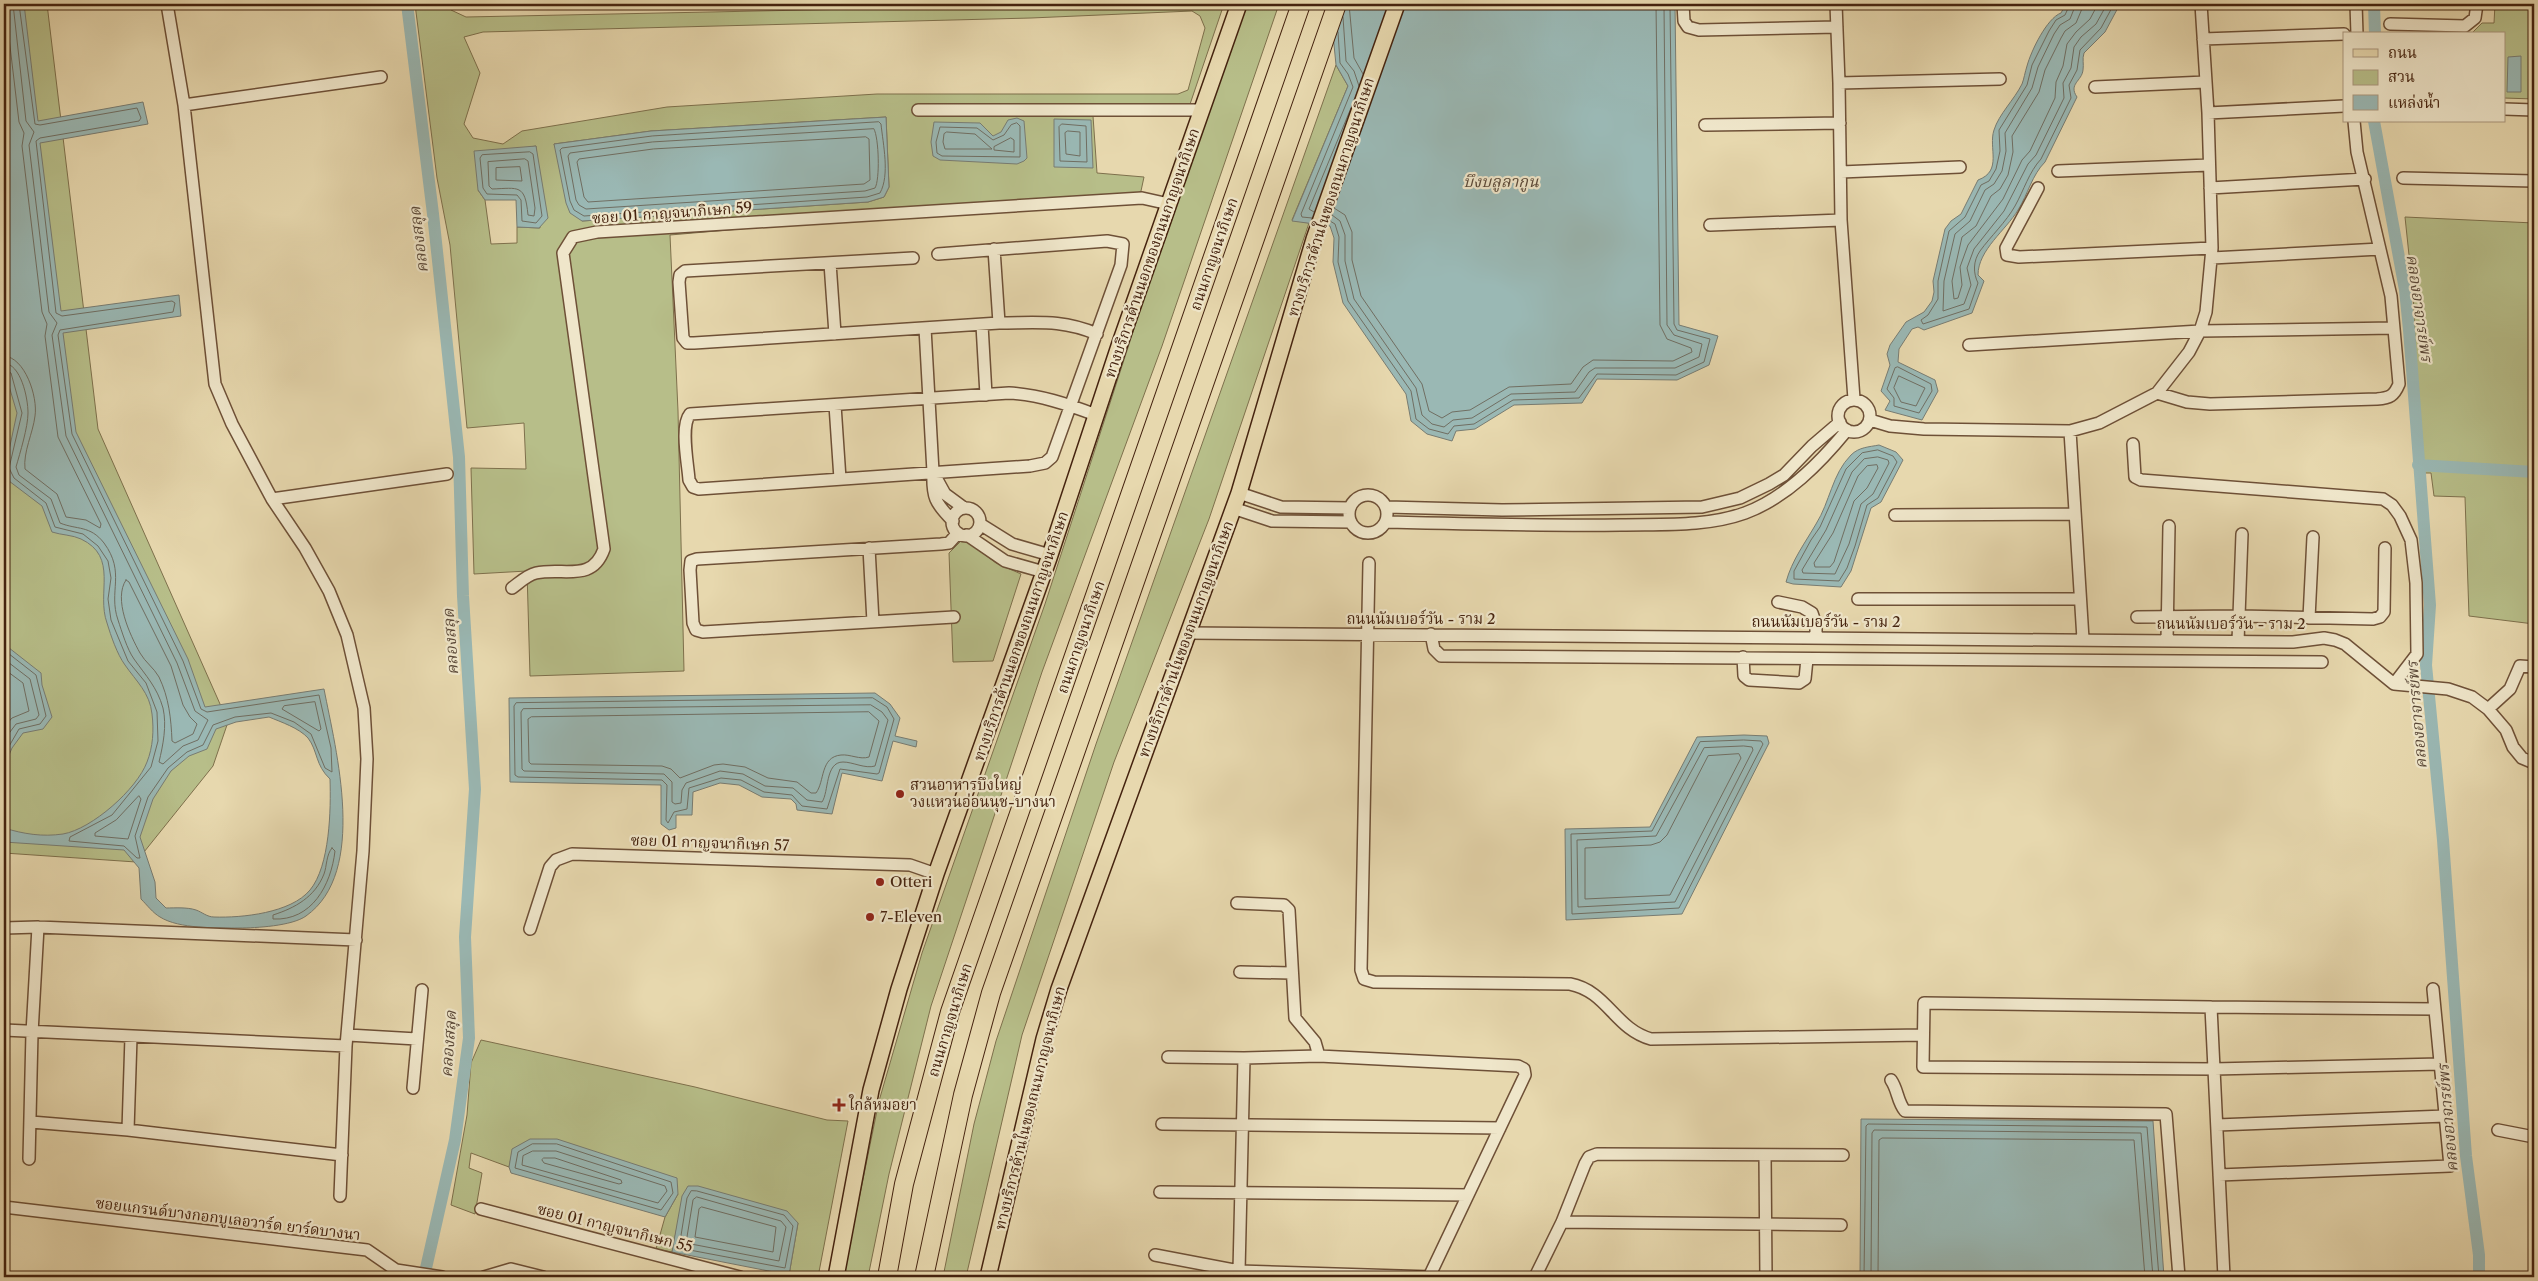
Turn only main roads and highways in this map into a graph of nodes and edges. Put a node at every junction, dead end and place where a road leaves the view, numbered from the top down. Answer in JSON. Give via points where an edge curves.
{"nodes":[{"id":1,"x":1239,"y":4,"type":"edge"},
{"id":2,"x":1301,"y":4,"type":"edge"},
{"id":3,"x":1337,"y":4,"type":"edge"},
{"id":4,"x":1397,"y":4,"type":"edge"},
{"id":5,"x":836,"y":1277,"type":"edge"},
{"id":6,"x":887,"y":1277,"type":"edge"},
{"id":7,"x":924,"y":1277,"type":"edge"},
{"id":8,"x":988,"y":1277,"type":"edge"}],
"edges":[{"from":1,"to":5,"type":"main road","name":"ทางบริการด้านนอกของถนนกาญจนาภิเษก","via":[[1044,572],[936,874],[899,989],[871,1090]]},
{"from":2,"to":6,"type":"highway","name":"ถนนกาญจนาภิเษก","via":[[950,1012],[904,1184]]},
{"from":3,"to":7,"type":"highway","name":"ถนนกาญจนาภิเษก","via":[[991,993],[963,1095]]},
{"from":4,"to":8,"type":"main road","name":"ทางบริการด้านในของถนนกาญจนาภิเษก","via":[[1314,239],[1239,493],[1059,989],[1044,1039]]}]}
